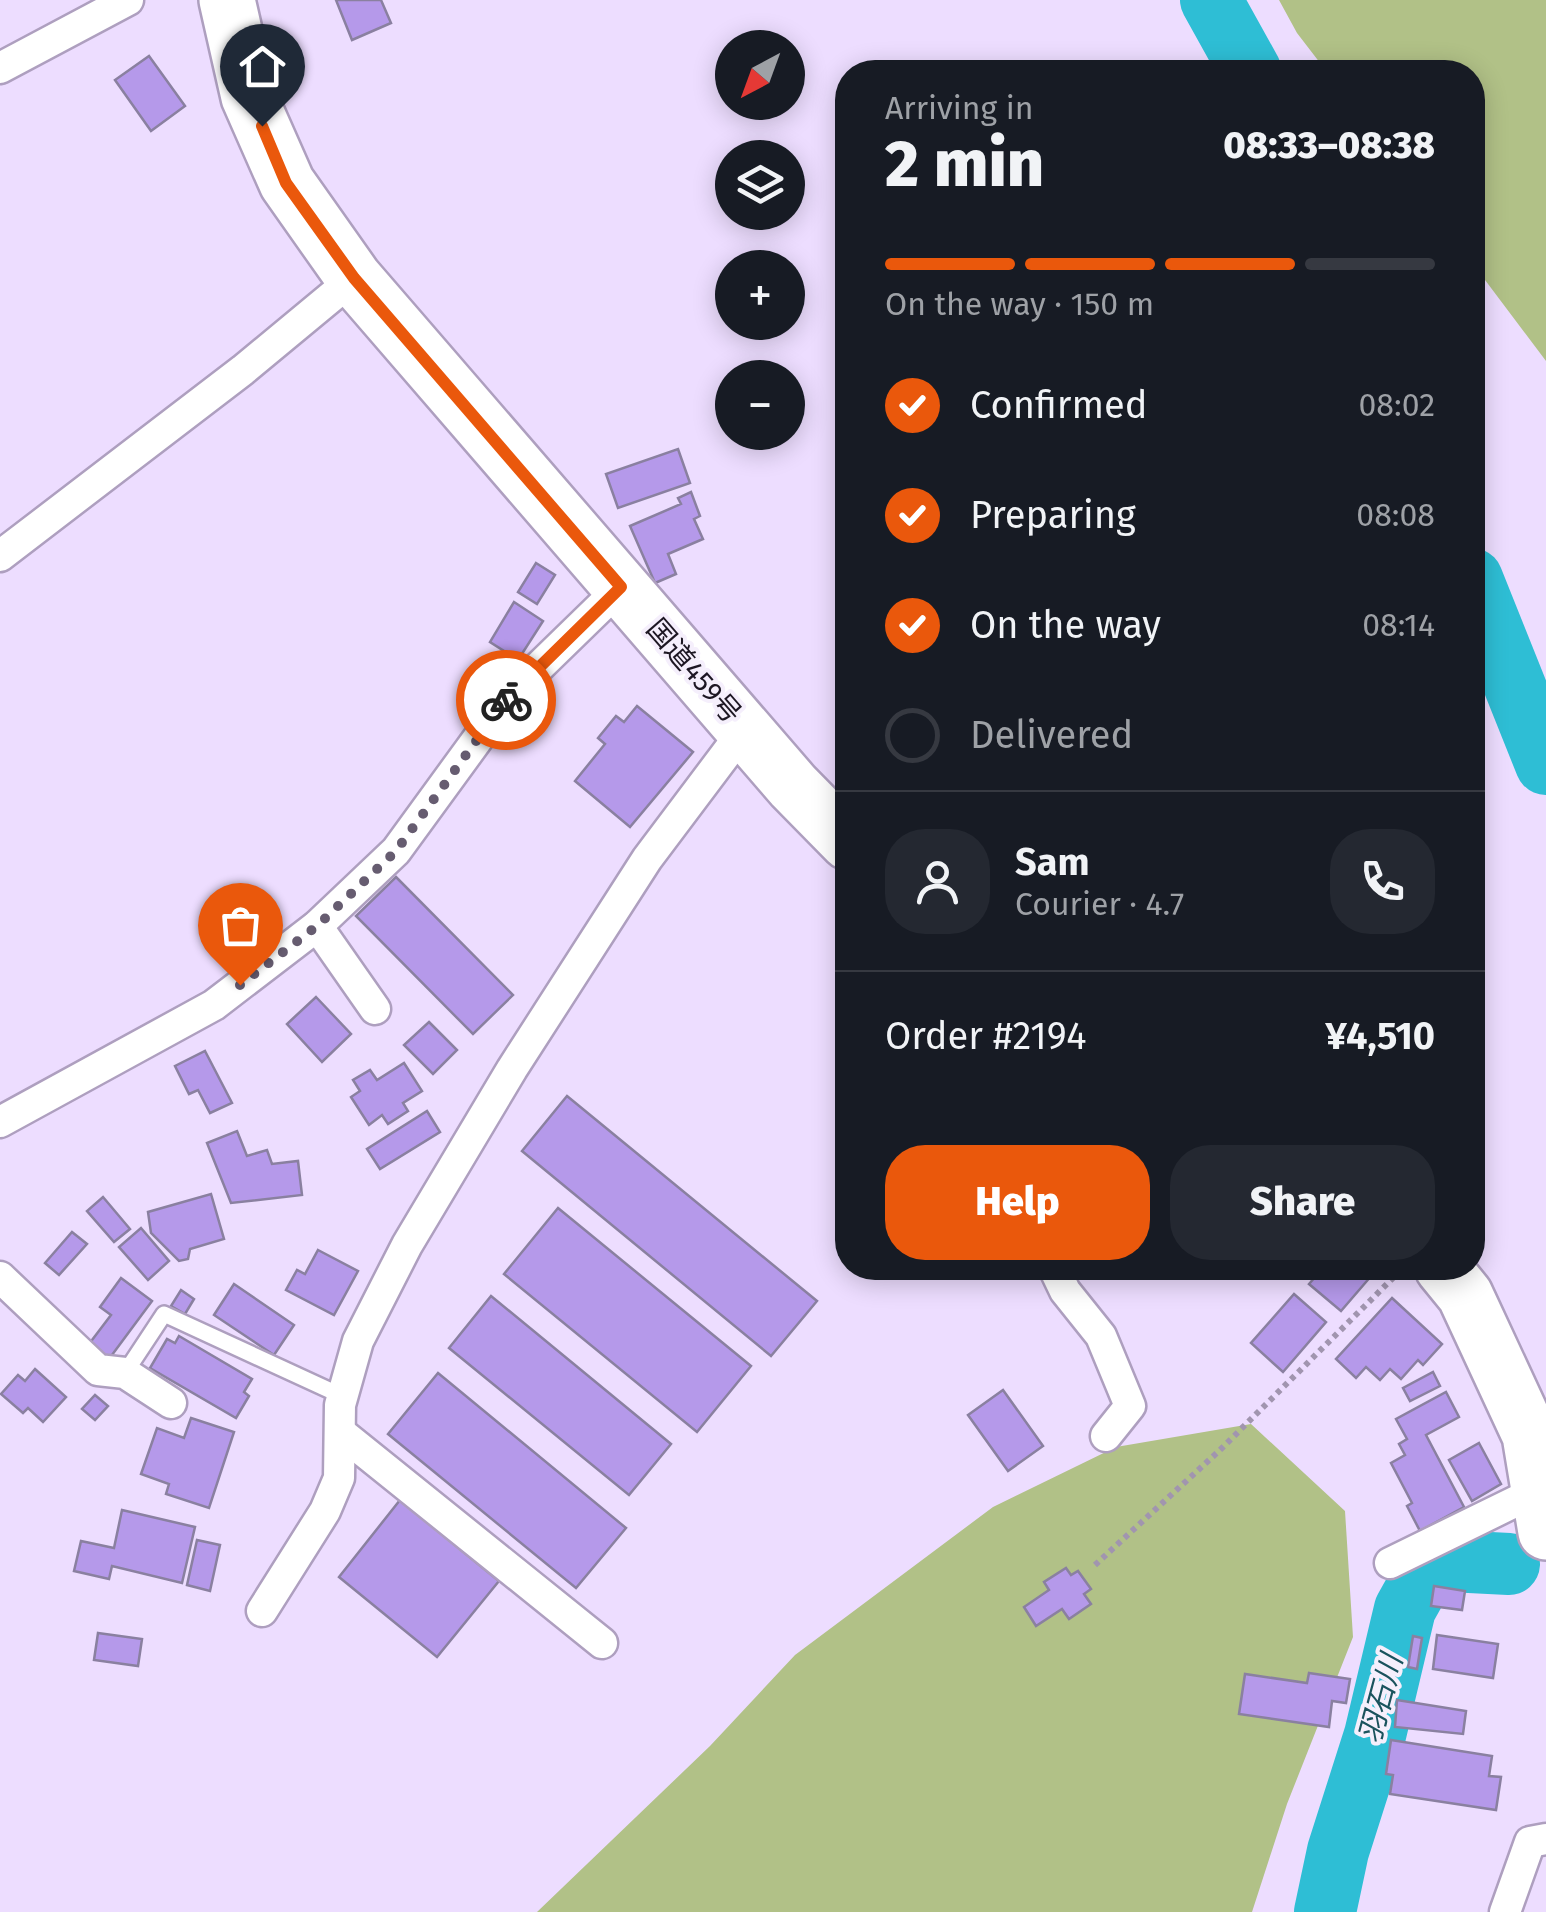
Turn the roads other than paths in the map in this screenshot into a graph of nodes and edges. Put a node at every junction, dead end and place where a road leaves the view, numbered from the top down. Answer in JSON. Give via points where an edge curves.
{"nodes":[{"id":1,"x":128,"y":0,"type":"edge"},
{"id":2,"x":227,"y":0,"type":"edge"},
{"id":3,"x":0,"y":68,"type":"edge"},
{"id":4,"x":354,"y":278,"type":"junction"},
{"id":5,"x":0,"y":556,"type":"edge"},
{"id":6,"x":621,"y":587,"type":"junction"},
{"id":7,"x":744,"y":730,"type":"junction"},
{"id":8,"x":835,"y":828,"type":"edge"},
{"id":9,"x":317,"y":926,"type":"junction"},
{"id":10,"x":375,"y":1009,"type":"dead end"},
{"id":11,"x":0,"y":1122,"type":"edge"},
{"id":12,"x":0,"y":1277,"type":"edge"},
{"id":13,"x":1060,"y":1280,"type":"edge"},
{"id":14,"x":1453,"y":1280,"type":"edge"},
{"id":15,"x":125,"y":1373,"type":"junction"},
{"id":16,"x":342,"y":1396,"type":"junction"},
{"id":17,"x":171,"y":1403,"type":"dead end"},
{"id":18,"x":341,"y":1433,"type":"junction"},
{"id":19,"x":1106,"y":1436,"type":"dead end"},
{"id":20,"x":1542,"y":1511,"type":"edge"},
{"id":21,"x":1390,"y":1562,"type":"dead end"},
{"id":22,"x":262,"y":1610,"type":"dead end"},
{"id":23,"x":602,"y":1643,"type":"dead end"},
{"id":24,"x":1546,"y":1839,"type":"edge"},
{"id":25,"x":1505,"y":1912,"type":"edge"}],
"edges":[{"from":1,"to":3,"type":"street"},
{"from":2,"to":4,"type":"highway","name":"国道459号","via":[[250,97],[286,183]]},
{"from":4,"to":5,"type":"street"},
{"from":4,"to":6,"type":"highway","name":"国道459号"},
{"from":6,"to":7,"type":"highway","name":"国道459号"},
{"from":6,"to":9,"type":"street","via":[[509,696],[396,851]]},
{"from":7,"to":8,"type":"highway","name":"国道459号"},
{"from":7,"to":16,"type":"street","via":[[647,859],[512,1069],[407,1244],[358,1341]]},
{"from":9,"to":10,"type":"street"},
{"from":9,"to":11,"type":"street","via":[[214,1005]]},
{"from":12,"to":15,"type":"street","via":[[98,1370]]},
{"from":13,"to":19,"type":"street","via":[[1101,1336],[1130,1406]]},
{"from":14,"to":20,"type":"highway","via":[[1530,1435]]},
{"from":15,"to":16,"type":"lane","via":[[164,1314]]},
{"from":15,"to":17,"type":"street"},
{"from":16,"to":18,"type":"street"},
{"from":18,"to":22,"type":"street","via":[[339,1478],[325,1511]]},
{"from":18,"to":23,"type":"street"},
{"from":20,"to":21,"type":"street"},
{"from":24,"to":25,"type":"street","via":[[1530,1842]]}]}
